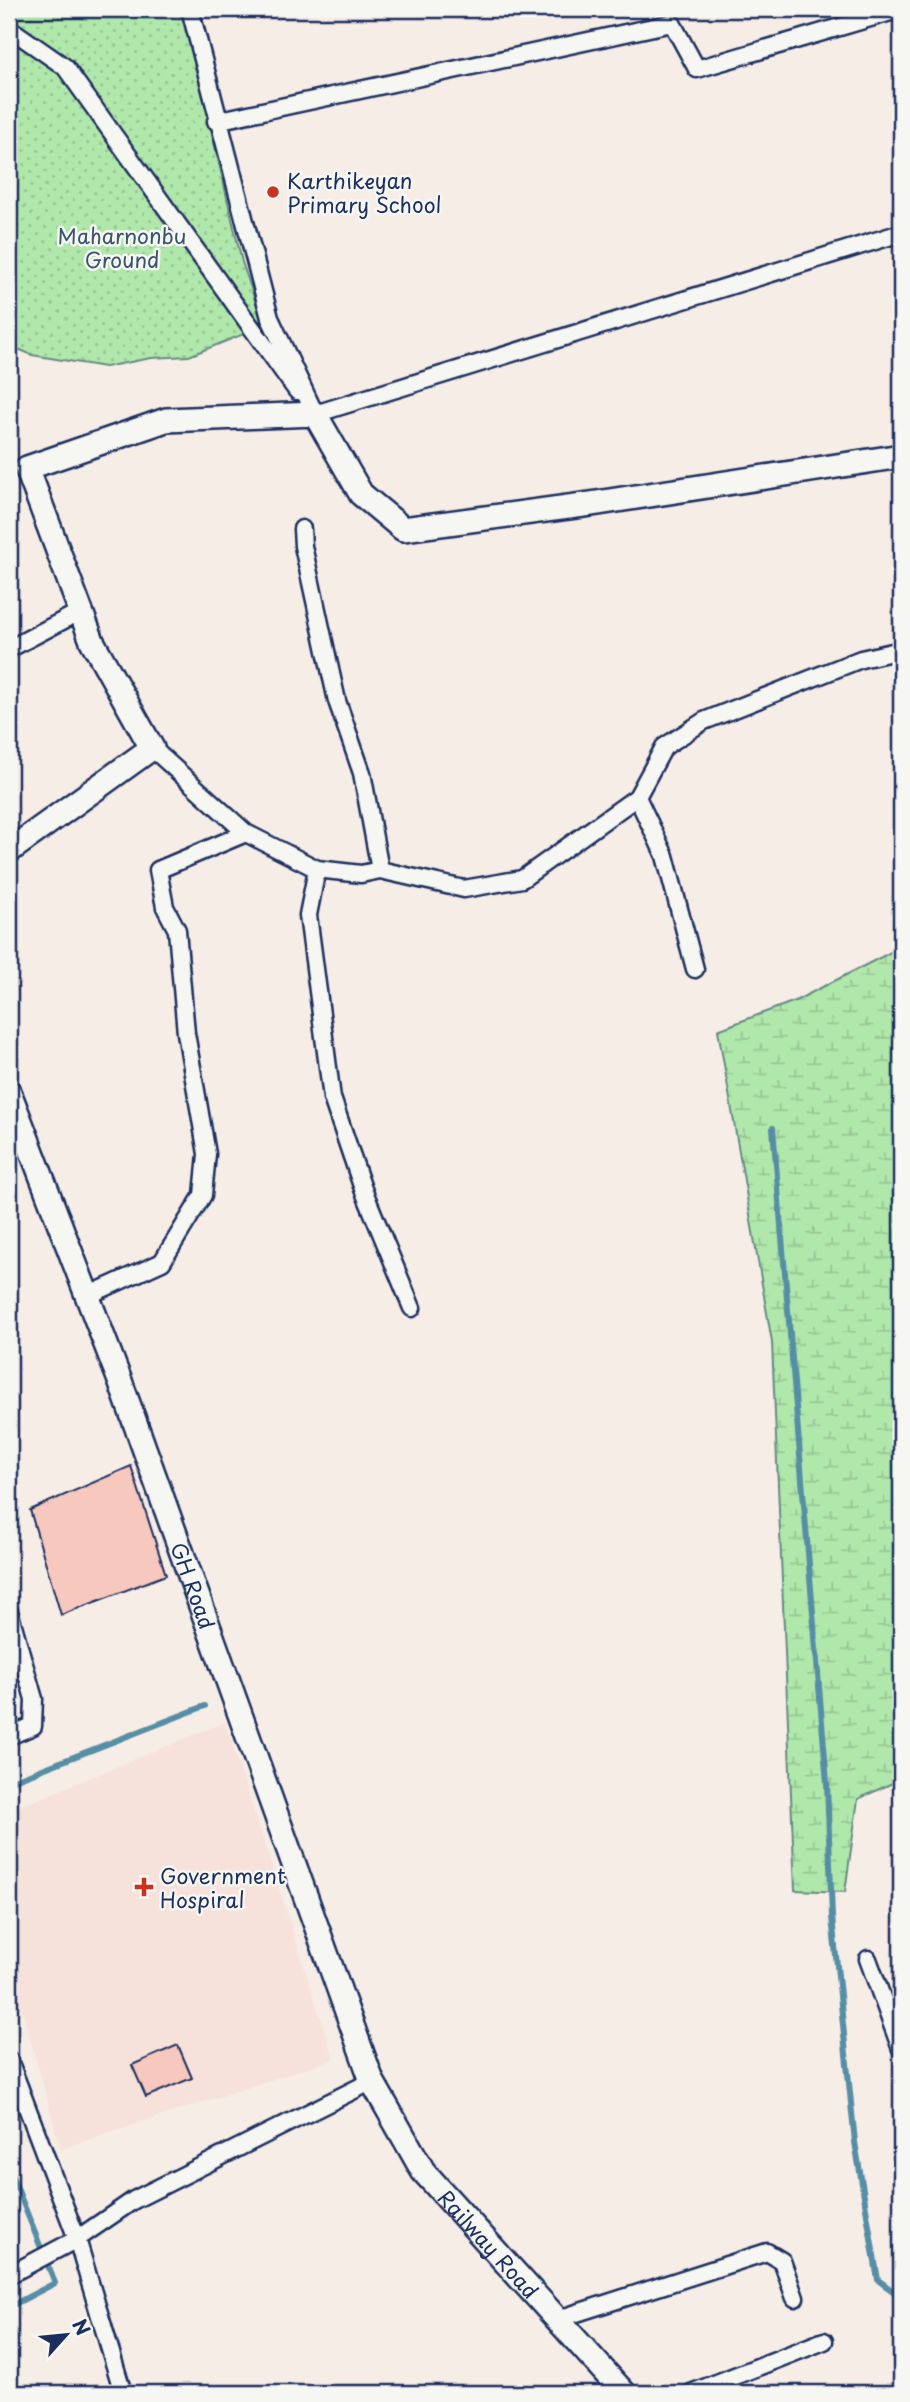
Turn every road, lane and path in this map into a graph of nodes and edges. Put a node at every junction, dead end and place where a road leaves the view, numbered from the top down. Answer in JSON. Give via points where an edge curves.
{"nodes":[{"id":1,"x":190,"y":9,"type":"edge"},
{"id":2,"x":901,"y":9,"type":"edge"},
{"id":3,"x":9,"y":28,"type":"edge"},
{"id":4,"x":216,"y":121,"type":"junction"},
{"id":5,"x":901,"y":233,"type":"edge"},
{"id":6,"x":315,"y":414,"type":"junction"},
{"id":7,"x":901,"y":456,"type":"edge"},
{"id":8,"x":302,"y":529,"type":"dead end"},
{"id":9,"x":81,"y":611,"type":"junction"},
{"id":10,"x":9,"y":649,"type":"edge"},
{"id":11,"x":901,"y":650,"type":"edge"},
{"id":12,"x":152,"y":748,"type":"junction"},
{"id":13,"x":637,"y":797,"type":"junction"},
{"id":14,"x":246,"y":833,"type":"junction"},
{"id":15,"x":9,"y":851,"type":"edge"},
{"id":16,"x":317,"y":869,"type":"junction"},
{"id":17,"x":380,"y":870,"type":"junction"},
{"id":18,"x":695,"y":969,"type":"dead end"},
{"id":19,"x":9,"y":1092,"type":"edge"},
{"id":20,"x":87,"y":1296,"type":"junction"},
{"id":21,"x":412,"y":1308,"type":"dead end"},
{"id":22,"x":9,"y":1611,"type":"edge"},
{"id":23,"x":9,"y":1736,"type":"edge"},
{"id":24,"x":867,"y":1959,"type":"dead end"},
{"id":25,"x":901,"y":2049,"type":"edge"},
{"id":26,"x":9,"y":2060,"type":"edge"},
{"id":27,"x":372,"y":2081,"type":"junction"},
{"id":28,"x":77,"y":2239,"type":"junction"},
{"id":29,"x":9,"y":2275,"type":"edge"},
{"id":30,"x":796,"y":2298,"type":"dead end"},
{"id":31,"x":558,"y":2319,"type":"junction"},
{"id":32,"x":824,"y":2341,"type":"dead end"},
{"id":33,"x":124,"y":2393,"type":"edge"},
{"id":34,"x":624,"y":2393,"type":"edge"},
{"id":35,"x":691,"y":2393,"type":"edge"}],
"edges":[{"from":1,"to":4,"type":"street"},
{"from":2,"to":4,"type":"street","via":[[697,69],[672,23]]},
{"from":3,"to":6,"type":"street","via":[[65,67]]},
{"from":4,"to":6,"type":"street","via":[[270,318]]},
{"from":5,"to":6,"type":"street"},
{"from":6,"to":7,"type":"main road","via":[[362,494],[403,529]]},
{"from":6,"to":9,"type":"main road","via":[[166,420],[27,468]]},
{"from":8,"to":17,"type":"street","via":[[337,701],[362,773]]},
{"from":9,"to":10,"type":"street"},
{"from":9,"to":12,"type":"main road","via":[[92,640]]},
{"from":11,"to":13,"type":"street","via":[[861,659],[704,721],[664,747]]},
{"from":12,"to":14,"type":"street"},
{"from":12,"to":15,"type":"main road"},
{"from":13,"to":17,"type":"street","via":[[522,879],[464,889]]},
{"from":13,"to":18,"type":"street","via":[[664,856]]},
{"from":14,"to":16,"type":"street"},
{"from":14,"to":20,"type":"street","via":[[158,870],[165,907],[177,930],[186,1033],[207,1154],[203,1195],[162,1262]]},
{"from":16,"to":17,"type":"street","via":[[361,874]]},
{"from":16,"to":21,"type":"street","via":[[308,915],[332,1098]]},
{"from":19,"to":20,"type":"main road","name":"GH Road"},
{"from":20,"to":27,"type":"main road","name":"GH Road"},
{"from":22,"to":23,"type":"street","via":[[34,1699],[33,1726]]},
{"from":24,"to":25,"type":"street"},
{"from":26,"to":28,"type":"street"},
{"from":27,"to":28,"type":"street","via":[[134,2200]]},
{"from":27,"to":31,"type":"main road","name":"Railway Road","via":[[423,2171]]},
{"from":28,"to":29,"type":"street"},
{"from":28,"to":33,"type":"street"},
{"from":30,"to":31,"type":"street","via":[[782,2261],[767,2252]]},
{"from":31,"to":34,"type":"main road","name":"Railway Road"},
{"from":32,"to":35,"type":"street"}]}
